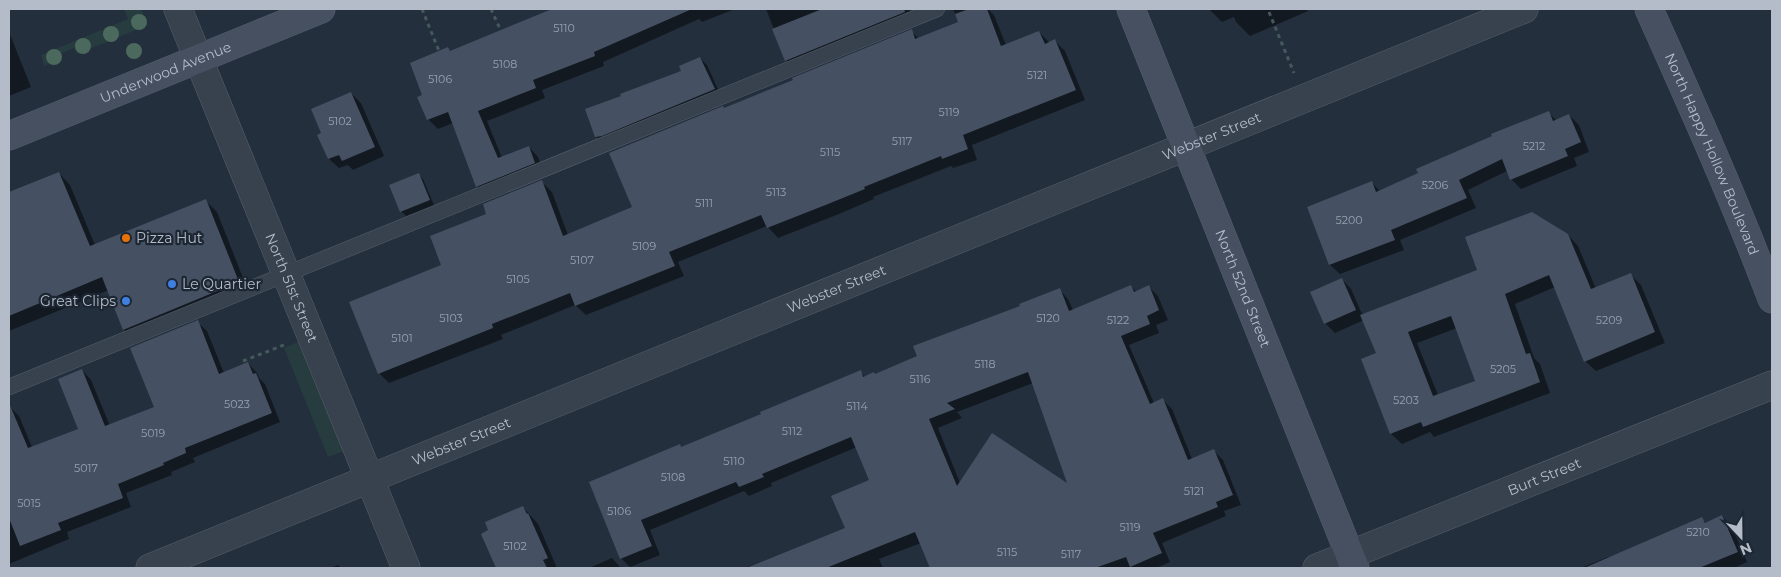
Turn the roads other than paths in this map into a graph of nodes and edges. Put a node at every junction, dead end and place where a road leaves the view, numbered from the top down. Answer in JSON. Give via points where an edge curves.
{"nodes":[{"id":1,"x":178,"y":9,"type":"edge"},
{"id":2,"x":321,"y":9,"type":"edge"},
{"id":3,"x":937,"y":9,"type":"edge"},
{"id":4,"x":1131,"y":9,"type":"edge"},
{"id":5,"x":1524,"y":9,"type":"edge"},
{"id":6,"x":1649,"y":9,"type":"edge"},
{"id":7,"x":198,"y":58,"type":"junction"},
{"id":8,"x":9,"y":136,"type":"edge"},
{"id":9,"x":1186,"y":146,"type":"junction"},
{"id":10,"x":286,"y":273,"type":"junction"},
{"id":11,"x":1772,"y":300,"type":"edge"},
{"id":12,"x":1772,"y":385,"type":"edge"},
{"id":13,"x":9,"y":387,"type":"edge"},
{"id":14,"x":370,"y":479,"type":"junction"},
{"id":15,"x":1353,"y":562,"type":"edge"},
{"id":16,"x":150,"y":568,"type":"edge"},
{"id":17,"x":406,"y":568,"type":"edge"},
{"id":18,"x":1317,"y":568,"type":"edge"}],
"edges":[{"from":1,"to":7,"type":"street","name":"North 51st Street"},
{"from":2,"to":7,"type":"street","name":"Underwood Avenue"},
{"from":3,"to":10,"type":"lane"},
{"from":4,"to":9,"type":"street","name":"North 52nd Street"},
{"from":5,"to":9,"type":"street","name":"Webster Street"},
{"from":6,"to":11,"type":"street","name":"North Happy Hollow Boulevard","via":[[1747,231]]},
{"from":7,"to":8,"type":"street","name":"Underwood Avenue"},
{"from":7,"to":10,"type":"street","name":"North 51st Street"},
{"from":9,"to":14,"type":"street","name":"Webster Street"},
{"from":9,"to":15,"type":"street","name":"North 52nd Street"},
{"from":10,"to":13,"type":"lane"},
{"from":10,"to":14,"type":"street","name":"North 51st Street"},
{"from":12,"to":15,"type":"street","name":"Burt Street"},
{"from":14,"to":16,"type":"street","name":"Webster Street"},
{"from":14,"to":17,"type":"street","name":"North 51st Street"},
{"from":15,"to":18,"type":"street","name":"Burt Street"}]}
